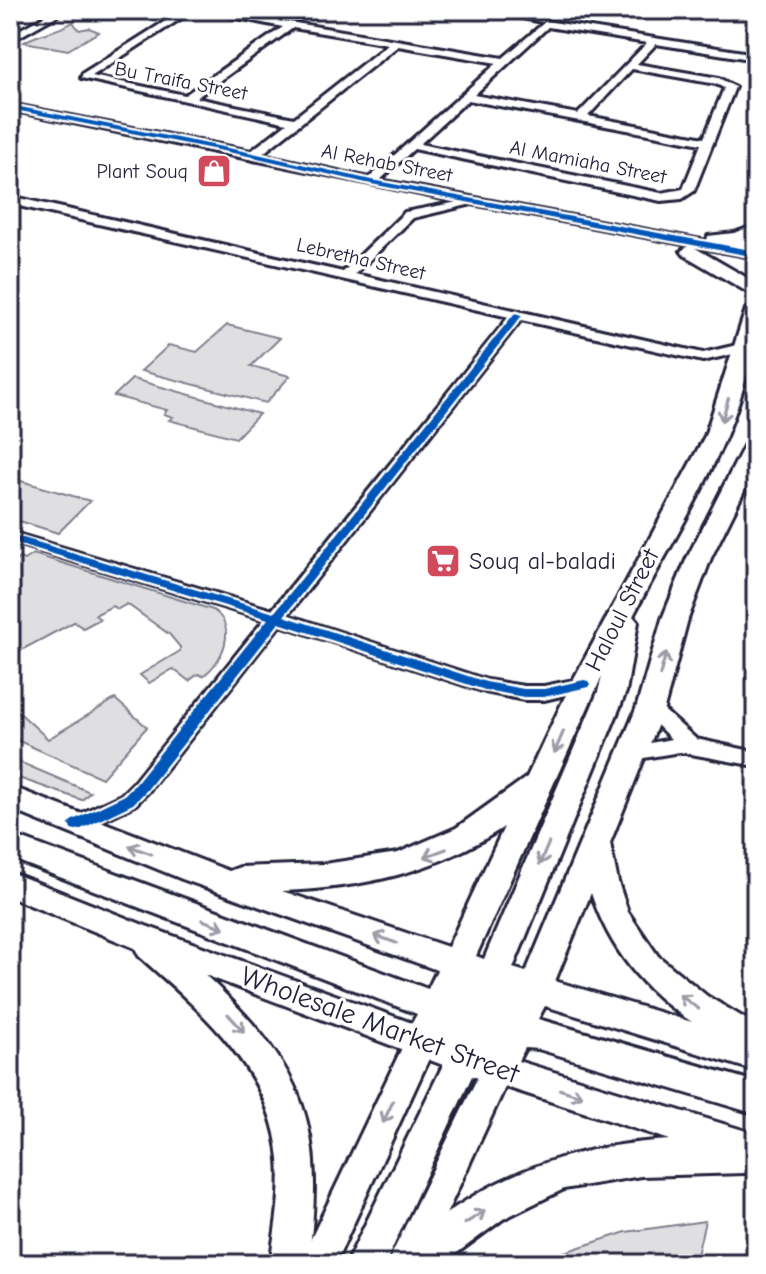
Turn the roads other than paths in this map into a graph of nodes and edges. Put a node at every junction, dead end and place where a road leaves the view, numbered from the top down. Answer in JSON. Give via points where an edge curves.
{"nodes":[{"id":1,"x":62,"y":10,"type":"edge"},
{"id":2,"x":189,"y":10,"type":"edge"},
{"id":3,"x":201,"y":10,"type":"edge"},
{"id":4,"x":490,"y":10,"type":"edge"},
{"id":5,"x":551,"y":10,"type":"edge"},
{"id":6,"x":733,"y":10,"type":"edge"},
{"id":7,"x":756,"y":14,"type":"edge"},
{"id":8,"x":544,"y":21,"type":"junction"},
{"id":9,"x":292,"y":25,"type":"junction"},
{"id":10,"x":10,"y":39,"type":"edge"},
{"id":11,"x":656,"y":39,"type":"junction"},
{"id":12,"x":396,"y":43,"type":"junction"},
{"id":13,"x":756,"y":57,"type":"edge"},
{"id":14,"x":504,"y":61,"type":"junction"},
{"id":15,"x":630,"y":66,"type":"junction"},
{"id":16,"x":465,"y":96,"type":"junction"},
{"id":17,"x":186,"y":100,"type":"junction"},
{"id":18,"x":10,"y":107,"type":"edge"},
{"id":19,"x":30,"y":111,"type":"junction"},
{"id":20,"x":581,"y":117,"type":"junction"},
{"id":21,"x":10,"y":122,"type":"edge"},
{"id":22,"x":298,"y":122,"type":"junction"},
{"id":23,"x":707,"y":142,"type":"junction"},
{"id":24,"x":411,"y":145,"type":"junction"},
{"id":25,"x":253,"y":155,"type":"junction"},
{"id":26,"x":371,"y":182,"type":"junction"},
{"id":27,"x":428,"y":192,"type":"junction"},
{"id":28,"x":10,"y":200,"type":"edge"},
{"id":29,"x":475,"y":202,"type":"junction"},
{"id":30,"x":434,"y":211,"type":"junction"},
{"id":31,"x":756,"y":229,"type":"edge"},
{"id":32,"x":756,"y":241,"type":"edge"},
{"id":33,"x":686,"y":246,"type":"junction"},
{"id":34,"x":723,"y":247,"type":"junction"},
{"id":35,"x":756,"y":254,"type":"edge"},
{"id":36,"x":756,"y":264,"type":"edge"},
{"id":37,"x":347,"y":275,"type":"junction"},
{"id":38,"x":756,"y":291,"type":"edge"},
{"id":39,"x":756,"y":309,"type":"edge"},
{"id":40,"x":517,"y":316,"type":"junction"},
{"id":41,"x":741,"y":348,"type":"junction"},
{"id":42,"x":703,"y":357,"type":"junction"},
{"id":43,"x":733,"y":379,"type":"junction"},
{"id":44,"x":756,"y":444,"type":"edge"},
{"id":45,"x":10,"y":537,"type":"edge"},
{"id":46,"x":631,"y":595,"type":"junction"},
{"id":47,"x":274,"y":617,"type":"junction"},
{"id":48,"x":584,"y":684,"type":"junction"},
{"id":49,"x":650,"y":709,"type":"junction"},
{"id":50,"x":689,"y":744,"type":"junction"},
{"id":51,"x":632,"y":753,"type":"junction"},
{"id":52,"x":756,"y":759,"type":"edge"},
{"id":53,"x":544,"y":777,"type":"junction"},
{"id":54,"x":10,"y":797,"type":"edge"},
{"id":55,"x":76,"y":825,"type":"junction"},
{"id":56,"x":595,"y":841,"type":"junction"},
{"id":57,"x":10,"y":846,"type":"edge"},
{"id":58,"x":221,"y":879,"type":"junction"},
{"id":59,"x":10,"y":884,"type":"edge"},
{"id":60,"x":135,"y":935,"type":"junction"},
{"id":61,"x":458,"y":966,"type":"junction"},
{"id":62,"x":492,"y":977,"type":"junction"},
{"id":63,"x":535,"y":991,"type":"junction"},
{"id":64,"x":437,"y":1009,"type":"junction"},
{"id":65,"x":485,"y":1036,"type":"junction"},
{"id":66,"x":421,"y":1041,"type":"junction"},
{"id":67,"x":756,"y":1042,"type":"edge"},
{"id":68,"x":756,"y":1056,"type":"edge"},
{"id":69,"x":756,"y":1098,"type":"edge"},
{"id":70,"x":756,"y":1154,"type":"edge"},
{"id":71,"x":289,"y":1264,"type":"edge"},
{"id":72,"x":317,"y":1264,"type":"edge"},
{"id":73,"x":365,"y":1264,"type":"edge"},
{"id":74,"x":405,"y":1264,"type":"edge"},
{"id":75,"x":413,"y":1264,"type":"edge"}],
"edges":[{"from":1,"to":10,"type":"street"},
{"from":2,"to":17,"type":"street","name":"Bu Traifa Street","via":[[86,78]]},
{"from":3,"to":9,"type":"street"},
{"from":4,"to":8,"type":"street"},
{"from":5,"to":8,"type":"street"},
{"from":6,"to":7,"type":"street"},
{"from":8,"to":11,"type":"street"},
{"from":8,"to":14,"type":"street"},
{"from":9,"to":12,"type":"street"},
{"from":9,"to":17,"type":"street"},
{"from":11,"to":13,"type":"street"},
{"from":11,"to":15,"type":"street"},
{"from":12,"to":14,"type":"street"},
{"from":12,"to":22,"type":"street"},
{"from":14,"to":16,"type":"street"},
{"from":15,"to":20,"type":"street"},
{"from":15,"to":23,"type":"street","name":"Al Mamiaha Street","via":[[729,85],[730,94]]},
{"from":16,"to":20,"type":"street"},
{"from":16,"to":24,"type":"street"},
{"from":17,"to":22,"type":"street","name":"Bu Traifa Street"},
{"from":18,"to":19,"type":"street","name":"Al Rehab Street"},
{"from":19,"to":21,"type":"street"},
{"from":19,"to":25,"type":"street","name":"Al Rehab Street"},
{"from":20,"to":23,"type":"street"},
{"from":22,"to":25,"type":"street"},
{"from":23,"to":24,"type":"street","name":"Al Mamiaha Street","via":[[688,191],[667,197]]},
{"from":24,"to":26,"type":"street"},
{"from":25,"to":26,"type":"street","name":"Al Rehab Street"},
{"from":26,"to":27,"type":"street","name":"Al Rehab Street"},
{"from":27,"to":29,"type":"street","name":"Al Rehab Street"},
{"from":27,"to":30,"type":"street"},
{"from":28,"to":37,"type":"street","name":"Lebretha Street"},
{"from":29,"to":30,"type":"street"},
{"from":29,"to":33,"type":"street","name":"Al Rehab Street"},
{"from":30,"to":37,"type":"street","via":[[401,220]]},
{"from":31,"to":33,"type":"street"},
{"from":32,"to":34,"type":"main road"},
{"from":33,"to":34,"type":"street","name":"Al Rehab Street"},
{"from":33,"to":36,"type":"street","name":"Al Rehab Street"},
{"from":33,"to":38,"type":"main road"},
{"from":34,"to":35,"type":"street","name":"Al Rehab Street"},
{"from":37,"to":40,"type":"street","name":"Lebretha Street"},
{"from":39,"to":41,"type":"main road","name":"Haloul Street"},
{"from":40,"to":42,"type":"street","name":"Lebretha Street"},
{"from":40,"to":47,"type":"street"},
{"from":41,"to":42,"type":"street","name":"Lebretha Street"},
{"from":41,"to":43,"type":"main road","name":"Haloul Street"},
{"from":42,"to":43,"type":"street","name":"Lebretha Street"},
{"from":43,"to":46,"type":"main road","name":"Haloul Street","one_way":true,"via":[[725,415],[707,455]]},
{"from":49,"to":44,"type":"main road","name":"Haloul Street","one_way":true,"via":[[699,558]]},
{"from":45,"to":47,"type":"street"},
{"from":46,"to":48,"type":"main road","name":"Haloul Street"},
{"from":46,"to":62,"type":"main road","one_way":true,"via":[[612,692]]},
{"from":47,"to":48,"type":"street","via":[[504,691],[563,690]]},
{"from":47,"to":55,"type":"street","via":[[141,787],[128,800]]},
{"from":48,"to":53,"type":"main road","name":"Haloul Street","one_way":true},
{"from":49,"to":50,"type":"street"},
{"from":49,"to":51,"type":"main road","name":"Haloul Street"},
{"from":50,"to":51,"type":"street"},
{"from":50,"to":52,"type":"street"},
{"from":51,"to":56,"type":"main road","name":"Haloul Street"},
{"from":53,"to":58,"type":"main road","one_way":true,"via":[[480,831],[406,864],[344,876]]},
{"from":53,"to":61,"type":"main road","name":"Haloul Street"},
{"from":54,"to":55,"type":"main road"},
{"from":58,"to":55,"type":"main road","one_way":true},
{"from":56,"to":63,"type":"main road","name":"Haloul Street"},
{"from":67,"to":56,"type":"main road","one_way":true,"via":[[696,1007],[635,954],[604,892]]},
{"from":57,"to":64,"type":"main road","one_way":true},
{"from":61,"to":58,"type":"main road","one_way":true},
{"from":59,"to":60,"type":"main road","name":"Wholesale Market Street"},
{"from":60,"to":66,"type":"main road","name":"Wholesale Market Street"},
{"from":60,"to":71,"type":"main road","one_way":true,"via":[[228,1014],[256,1046],[277,1083],[293,1125],[298,1161]]},
{"from":61,"to":62,"type":"main road"},
{"from":61,"to":64,"type":"main road","name":"Haloul Street"},
{"from":61,"to":65,"type":"main road"},
{"from":62,"to":63,"type":"main road"},
{"from":62,"to":65,"type":"main road"},
{"from":63,"to":65,"type":"main road","name":"Haloul Street"},
{"from":63,"to":68,"type":"main road"},
{"from":64,"to":65,"type":"main road"},
{"from":64,"to":66,"type":"main road","name":"Haloul Street"},
{"from":65,"to":66,"type":"main road","name":"Wholesale Market Street"},
{"from":65,"to":69,"type":"main road","via":[[574,1043]]},
{"from":65,"to":70,"type":"main road","name":"Wholesale Market Street","one_way":true},
{"from":65,"to":73,"type":"main road"},
{"from":65,"to":74,"type":"street"},
{"from":66,"to":72,"type":"street","one_way":true},
{"from":75,"to":70,"type":"main road","one_way":true,"via":[[477,1214],[542,1180],[623,1161]]}]}
